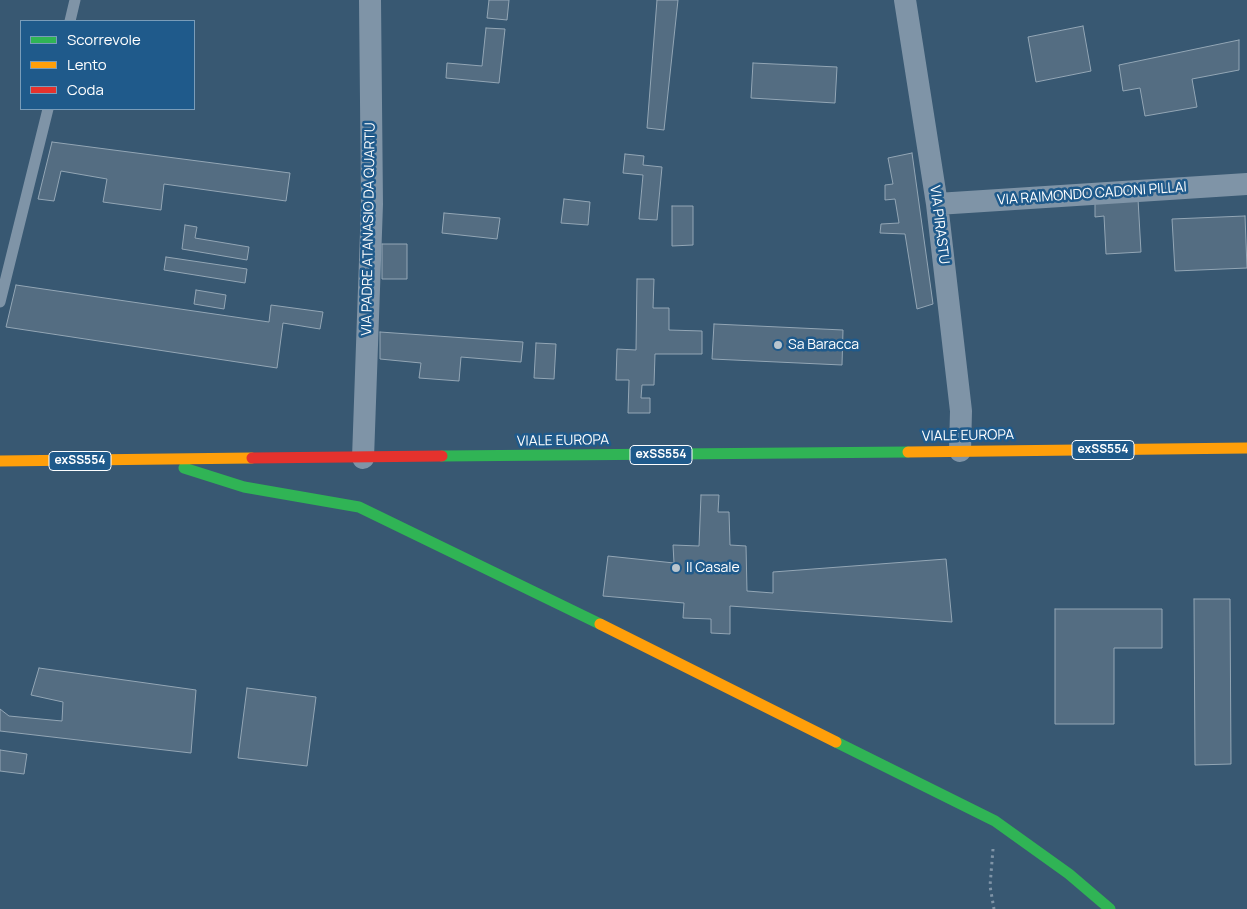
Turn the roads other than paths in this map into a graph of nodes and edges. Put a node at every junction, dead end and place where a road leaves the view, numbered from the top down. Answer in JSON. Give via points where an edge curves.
{"nodes":[{"id":1,"x":75,"y":0,"type":"edge"},
{"id":2,"x":370,"y":0,"type":"edge"},
{"id":3,"x":905,"y":0,"type":"edge"},
{"id":4,"x":70,"y":20,"type":"edge"},
{"id":5,"x":48,"y":110,"type":"edge"},
{"id":6,"x":1247,"y":184,"type":"edge"},
{"id":7,"x":936,"y":204,"type":"junction"},
{"id":8,"x":0,"y":302,"type":"edge"},
{"id":9,"x":1247,"y":448,"type":"edge"},
{"id":10,"x":960,"y":451,"type":"junction"},
{"id":11,"x":363,"y":458,"type":"junction"},
{"id":12,"x":161,"y":460,"type":"junction"},
{"id":13,"x":0,"y":462,"type":"edge"},
{"id":14,"x":1110,"y":909,"type":"edge"}],
"edges":[{"from":1,"to":4,"type":"lane"},
{"from":2,"to":11,"type":"street","name":"VIA PADRE ATANASIO DA QUARTU","via":[[372,204]]},
{"from":3,"to":7,"type":"street","name":"VIA PIRASTU"},
{"from":5,"to":8,"type":"lane"},
{"from":6,"to":7,"type":"street","name":"VIA RAIMONDO CADONI PILLAI"},
{"from":7,"to":10,"type":"street","name":"VIA PIRASTU","via":[[961,411]]},
{"from":9,"to":10,"type":"main road","name":"VIALE EUROPA","number":"exSS554"},
{"from":10,"to":11,"type":"main road","name":"VIALE EUROPA","number":"exSS554"},
{"from":11,"to":12,"type":"main road","name":"VIALE EUROPA","number":"exSS554"},
{"from":12,"to":13,"type":"main road","name":"VIALE EUROPA","number":"exSS554"},
{"from":12,"to":14,"type":"main road","via":[[244,487],[359,507],[995,821],[1069,874]]}]}
